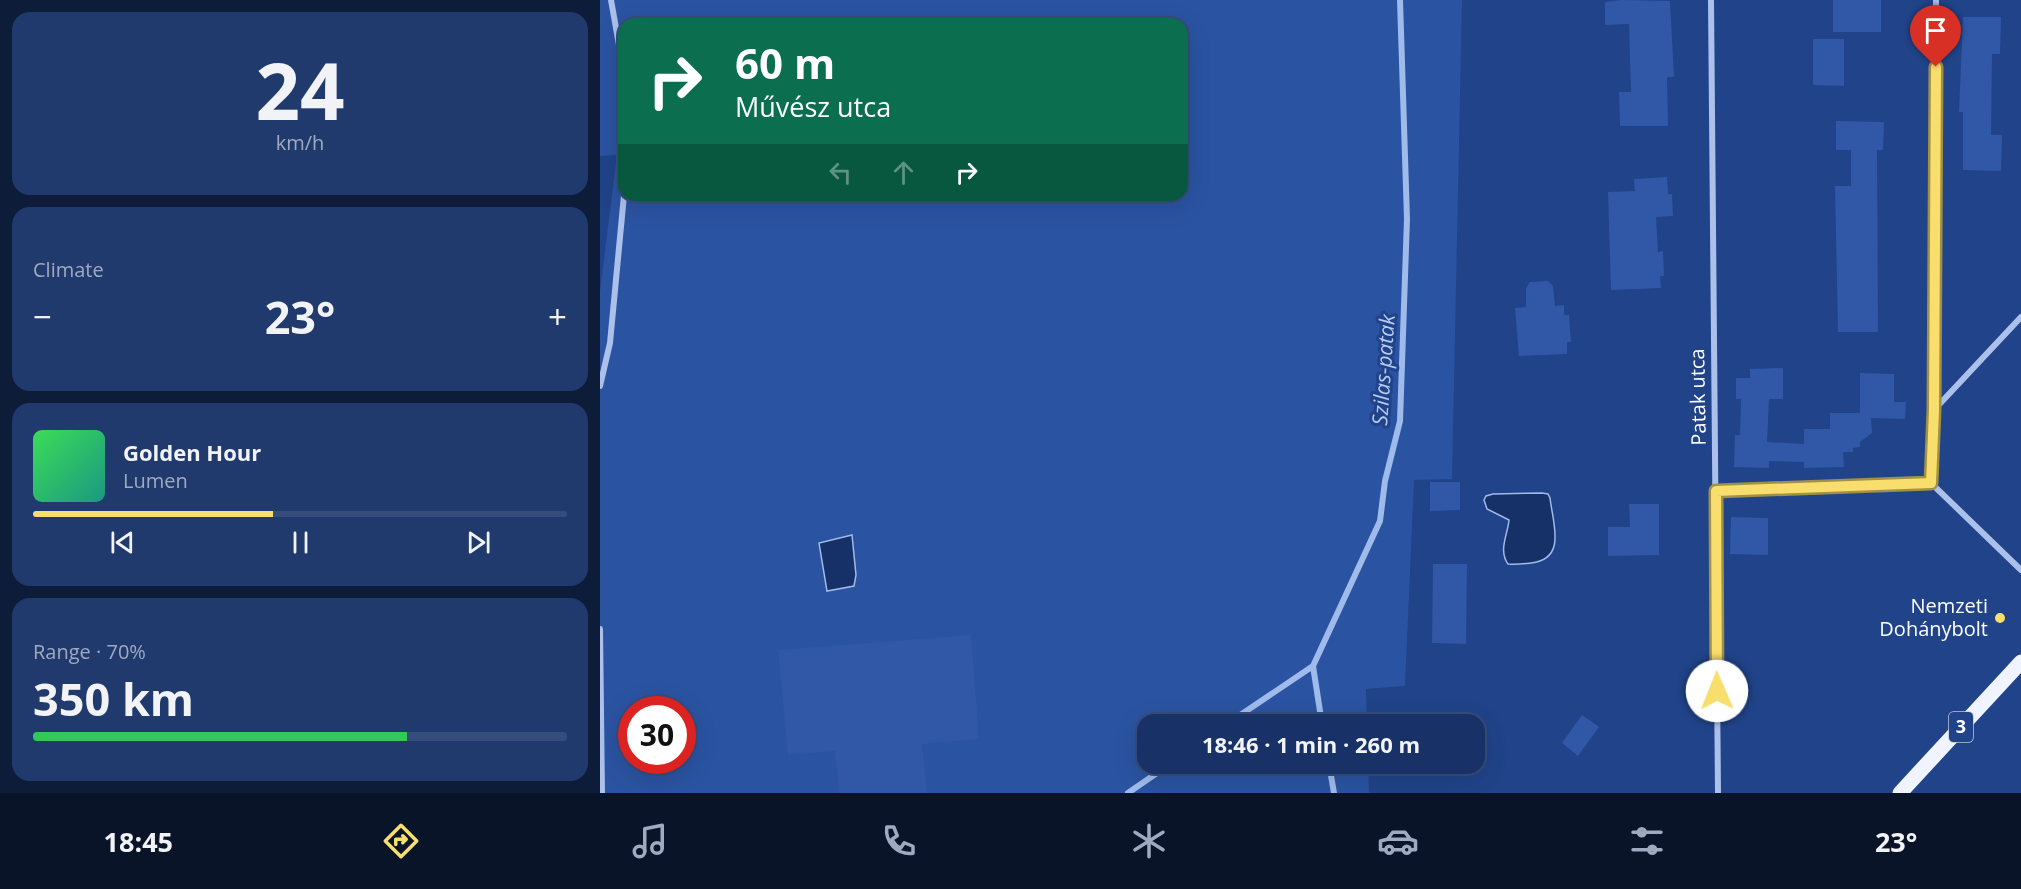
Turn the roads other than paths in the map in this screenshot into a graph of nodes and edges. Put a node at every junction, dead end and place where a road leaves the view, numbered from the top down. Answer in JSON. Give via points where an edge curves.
{"nodes":[{"id":1,"x":611,"y":0,"type":"edge"},
{"id":2,"x":1711,"y":0,"type":"edge"},
{"id":3,"x":1935,"y":0,"type":"edge"},
{"id":4,"x":618,"y":39,"type":"edge"},
{"id":5,"x":623,"y":201,"type":"edge"},
{"id":6,"x":2021,"y":317,"type":"edge"},
{"id":7,"x":600,"y":386,"type":"edge"},
{"id":8,"x":1934,"y":410,"type":"junction"},
{"id":9,"x":1931,"y":483,"type":"junction"},
{"id":10,"x":1716,"y":491,"type":"junction"},
{"id":11,"x":2021,"y":570,"type":"edge"},
{"id":12,"x":600,"y":629,"type":"edge"},
{"id":13,"x":2021,"y":662,"type":"edge"},
{"id":14,"x":601,"y":786,"type":"edge"},
{"id":15,"x":602,"y":793,"type":"edge"},
{"id":16,"x":1718,"y":793,"type":"edge"},
{"id":17,"x":1900,"y":793,"type":"edge"}],
"edges":[{"from":1,"to":4,"type":"street"},
{"from":2,"to":10,"type":"street","name":"Patak utca"},
{"from":3,"to":8,"type":"street"},
{"from":5,"to":7,"type":"street","via":[[610,343]]},
{"from":6,"to":8,"type":"street"},
{"from":8,"to":9,"type":"street"},
{"from":9,"to":10,"type":"street"},
{"from":9,"to":11,"type":"street"},
{"from":10,"to":16,"type":"street","name":"Patak utca"},
{"from":12,"to":14,"type":"street"},
{"from":13,"to":17,"type":"main road","number":"3"},
{"from":14,"to":15,"type":"street"}]}
